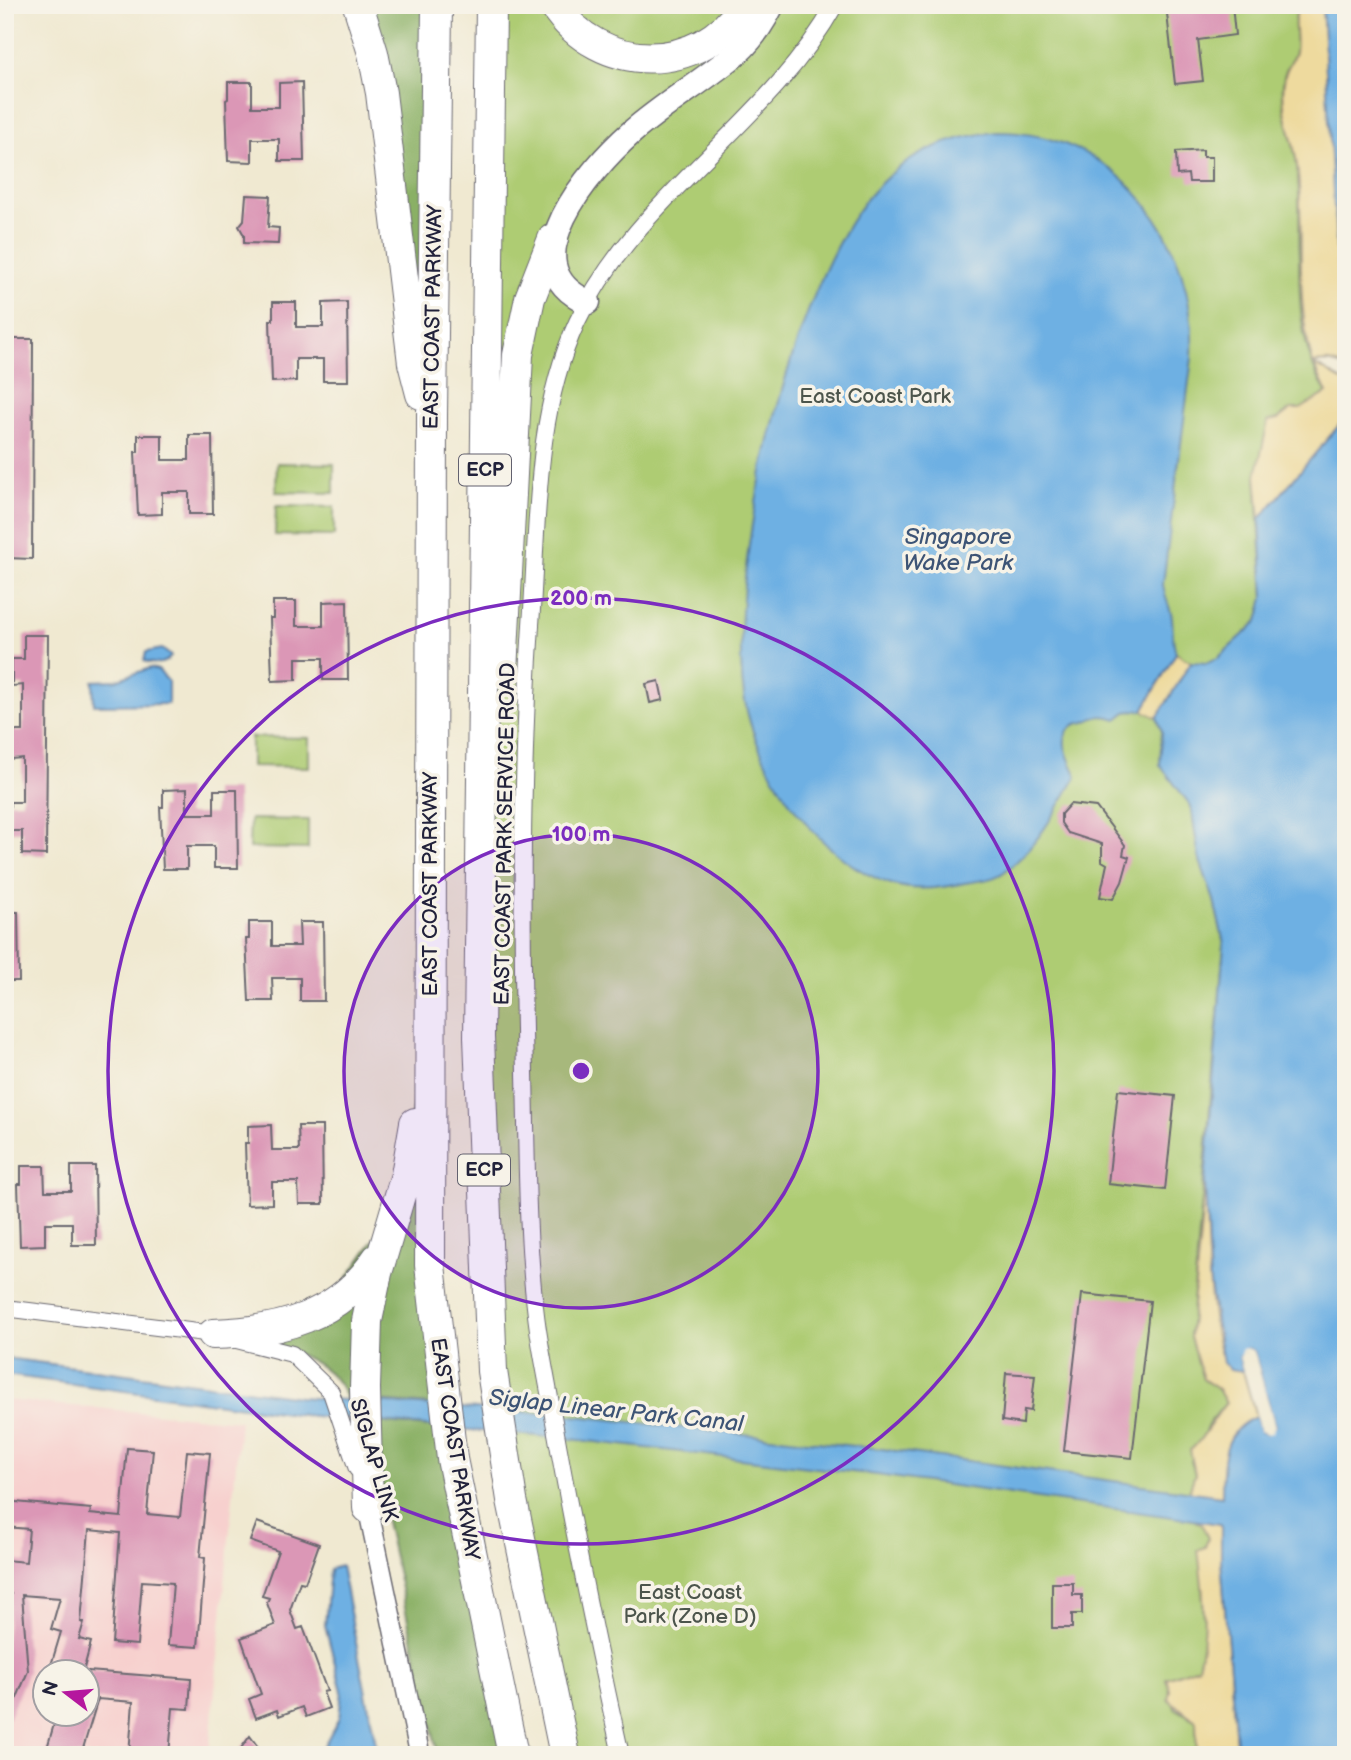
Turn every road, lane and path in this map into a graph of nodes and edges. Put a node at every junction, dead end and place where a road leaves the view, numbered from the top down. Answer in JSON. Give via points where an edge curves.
{"nodes":[{"id":1,"x":358,"y":5,"type":"edge"},
{"id":2,"x":437,"y":5,"type":"edge"},
{"id":3,"x":491,"y":5,"type":"edge"},
{"id":4,"x":554,"y":5,"type":"edge"},
{"id":5,"x":744,"y":5,"type":"edge"},
{"id":6,"x":772,"y":5,"type":"edge"},
{"id":7,"x":835,"y":5,"type":"edge"},
{"id":8,"x":554,"y":239,"type":"junction"},
{"id":9,"x":588,"y":302,"type":"junction"},
{"id":10,"x":432,"y":416,"type":"junction"},
{"id":11,"x":479,"y":935,"type":"junction"},
{"id":12,"x":429,"y":1044,"type":"junction"},
{"id":13,"x":386,"y":1245,"type":"junction"},
{"id":14,"x":5,"y":1308,"type":"edge"},
{"id":15,"x":214,"y":1334,"type":"junction"},
{"id":16,"x":356,"y":1434,"type":"junction"},
{"id":17,"x":368,"y":1508,"type":"joint"},
{"id":18,"x":420,"y":1755,"type":"edge"},
{"id":19,"x":513,"y":1755,"type":"edge"},
{"id":20,"x":565,"y":1755,"type":"edge"},
{"id":21,"x":621,"y":1755,"type":"edge"}],
"edges":[{"from":1,"to":10,"type":"highway","via":[[377,72],[413,363]]},
{"from":2,"to":10,"type":"highway","name":"EAST COAST PARKWAY","number":"ECP"},
{"from":3,"to":11,"type":"highway","number":"ECP"},
{"from":4,"to":5,"type":"highway","via":[[566,22],[590,41],[617,53],[652,59],[677,56],[704,44],[725,29]]},
{"from":6,"to":8,"type":"main road","via":[[759,30],[737,53],[608,155],[580,192]]},
{"from":7,"to":9,"type":"street","name":"EAST COAST PARK SERVICE ROAD","via":[[799,58],[625,246]]},
{"from":8,"to":9,"type":"main road","via":[[556,277],[566,290]]},
{"from":8,"to":11,"type":"highway","via":[[530,298],[518,355],[496,783]]},
{"from":9,"to":21,"type":"street","name":"EAST COAST PARK SERVICE ROAD","via":[[561,363],[548,418],[524,729],[526,1141],[536,1314],[576,1552]]},
{"from":10,"to":12,"type":"highway","name":"EAST COAST PARKWAY","number":"ECP"},
{"from":11,"to":20,"type":"highway","number":"ECP","via":[[492,1371],[501,1439]]},
{"from":12,"to":13,"type":"highway","via":[[406,1175]]},
{"from":12,"to":19,"type":"highway","name":"EAST COAST PARKWAY","number":"ECP","via":[[430,1265],[446,1412],[460,1505]]},
{"from":13,"to":15,"type":"highway","via":[[352,1289],[308,1319],[250,1333]]},
{"from":13,"to":16,"type":"highway","via":[[369,1310],[365,1388]]},
{"from":14,"to":15,"type":"street","name":"SIGLAP LINK"},
{"from":15,"to":16,"type":"street","name":"SIGLAP LINK","via":[[292,1354],[331,1392]]},
{"from":16,"to":17,"type":"highway"},
{"from":17,"to":18,"type":"street","name":"SIGLAP LINK"}]}
